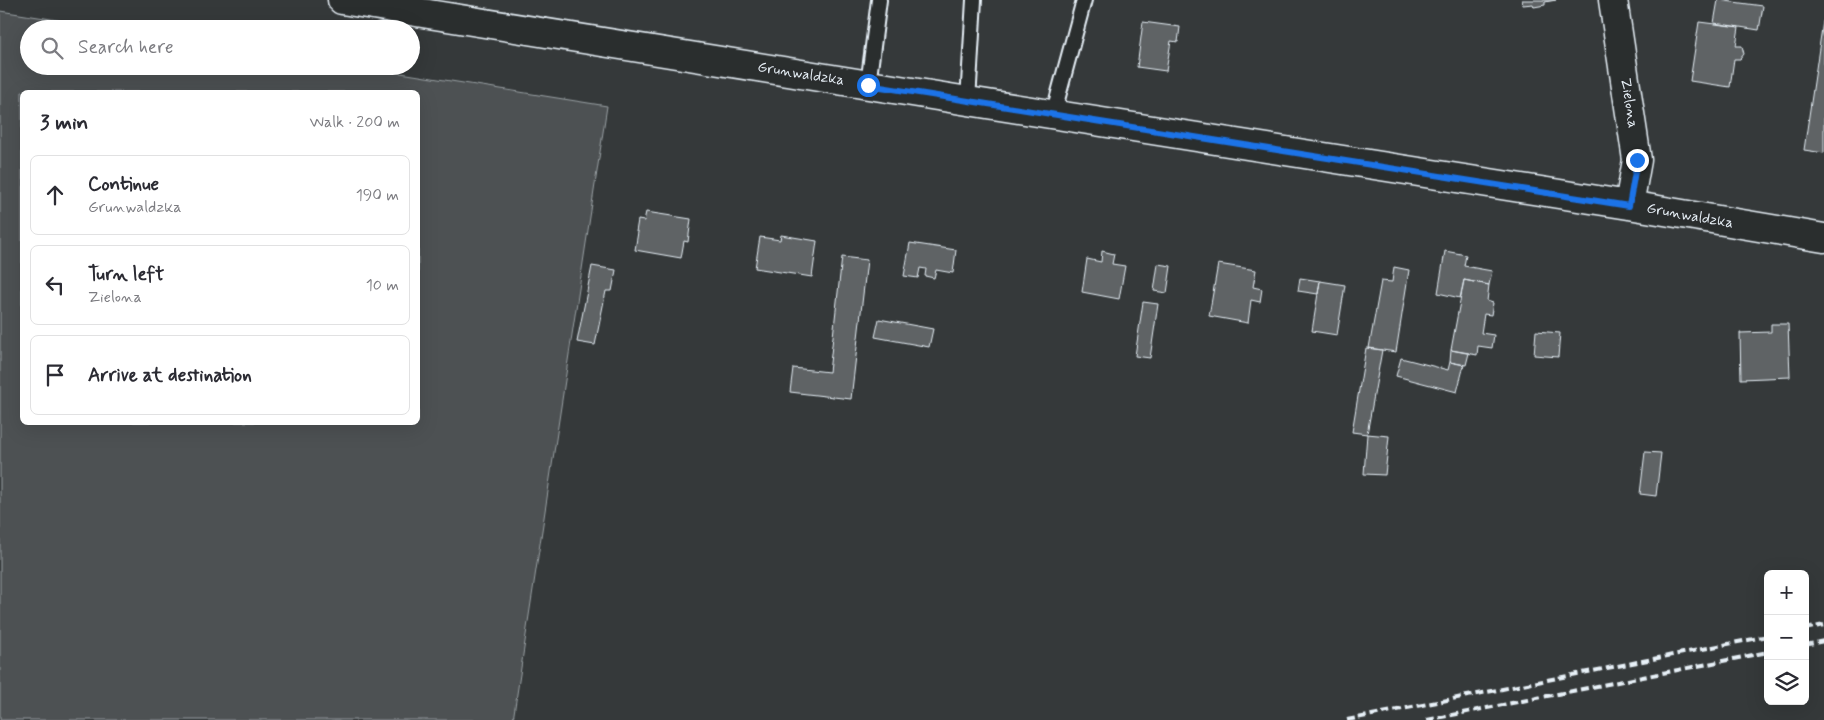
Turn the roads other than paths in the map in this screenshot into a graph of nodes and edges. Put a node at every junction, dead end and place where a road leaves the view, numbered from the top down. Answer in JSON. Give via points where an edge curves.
{"nodes":[{"id":1,"x":342,"y":0,"type":"edge"},
{"id":2,"x":879,"y":0,"type":"edge"},
{"id":3,"x":974,"y":0,"type":"edge"},
{"id":4,"x":1084,"y":0,"type":"edge"},
{"id":5,"x":1613,"y":0,"type":"edge"},
{"id":6,"x":868,"y":85,"type":"junction"},
{"id":7,"x":968,"y":101,"type":"junction"},
{"id":8,"x":1053,"y":115,"type":"junction"},
{"id":9,"x":1629,"y":206,"type":"junction"},
{"id":10,"x":1824,"y":238,"type":"edge"}],
"edges":[{"from":1,"to":6,"type":"street","name":"Grunwaldzka"},
{"from":2,"to":6,"type":"lane"},
{"from":3,"to":7,"type":"lane"},
{"from":4,"to":8,"type":"lane"},
{"from":5,"to":9,"type":"street","name":"Zielona","via":[[1637,160]]},
{"from":6,"to":7,"type":"street","name":"Grunwaldzka"},
{"from":7,"to":8,"type":"street","name":"Grunwaldzka"},
{"from":8,"to":9,"type":"street","name":"Grunwaldzka"},
{"from":9,"to":10,"type":"street","name":"Grunwaldzka"}]}
